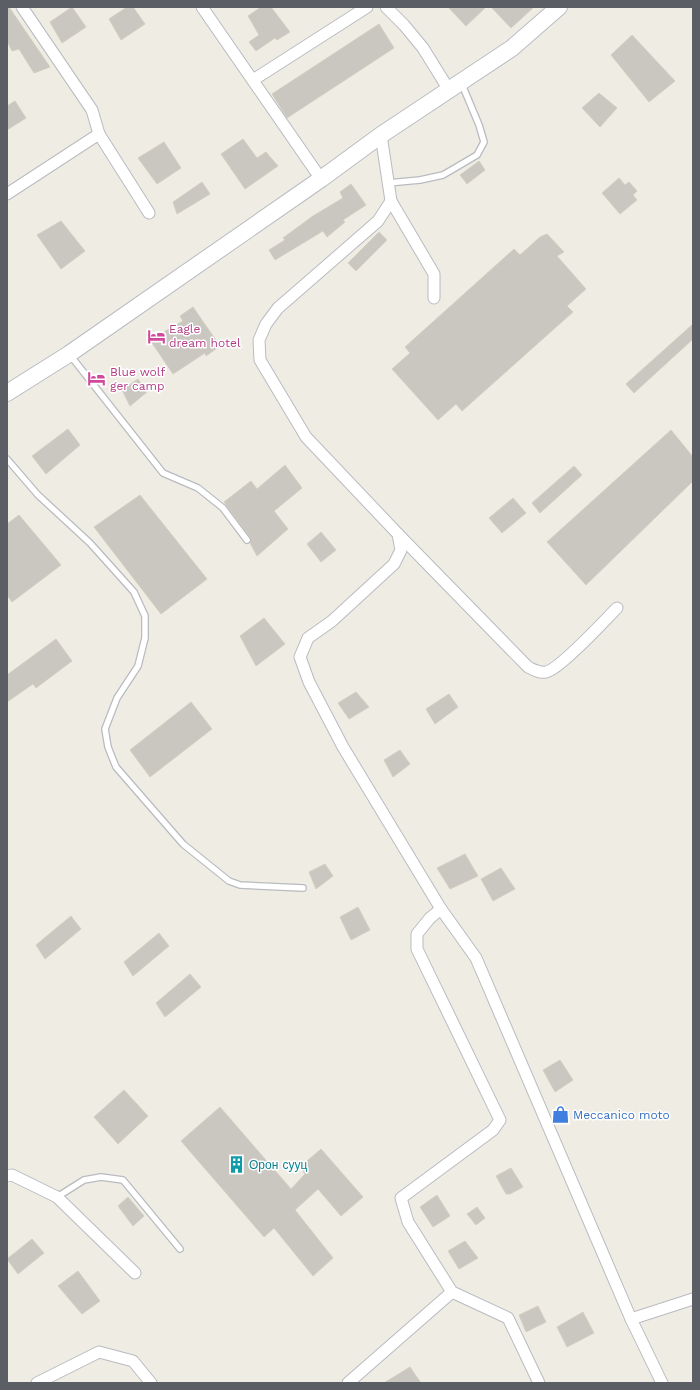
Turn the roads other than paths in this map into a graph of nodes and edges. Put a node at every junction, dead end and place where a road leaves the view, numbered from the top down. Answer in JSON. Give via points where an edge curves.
{"nodes":[{"id":1,"x":22,"y":7,"type":"edge"},
{"id":2,"x":202,"y":7,"type":"edge"},
{"id":3,"x":367,"y":7,"type":"edge"},
{"id":4,"x":386,"y":7,"type":"edge"},
{"id":5,"x":559,"y":7,"type":"edge"},
{"id":6,"x":253,"y":80,"type":"junction"},
{"id":7,"x":455,"y":86,"type":"junction"},
{"id":8,"x":99,"y":134,"type":"junction"},
{"id":9,"x":381,"y":136,"type":"junction"},
{"id":10,"x":321,"y":179,"type":"junction"},
{"id":11,"x":388,"y":183,"type":"junction"},
{"id":12,"x":7,"y":194,"type":"edge"},
{"id":13,"x":391,"y":201,"type":"junction"},
{"id":14,"x":149,"y":213,"type":"dead end"},
{"id":15,"x":434,"y":298,"type":"dead end"},
{"id":16,"x":69,"y":354,"type":"junction"},
{"id":17,"x":7,"y":393,"type":"edge"},
{"id":18,"x":7,"y":459,"type":"edge"},
{"id":19,"x":398,"y":534,"type":"junction"},
{"id":20,"x":247,"y":540,"type":"dead end"},
{"id":21,"x":617,"y":608,"type":"dead end"},
{"id":22,"x":303,"y":888,"type":"dead end"},
{"id":23,"x":441,"y":909,"type":"junction"},
{"id":24,"x":7,"y":1176,"type":"edge"},
{"id":25,"x":57,"y":1197,"type":"junction"},
{"id":26,"x":180,"y":1249,"type":"dead end"},
{"id":27,"x":135,"y":1273,"type":"dead end"},
{"id":28,"x":452,"y":1292,"type":"junction"},
{"id":29,"x":693,"y":1299,"type":"edge"},
{"id":30,"x":631,"y":1318,"type":"junction"},
{"id":31,"x":37,"y":1383,"type":"edge"},
{"id":32,"x":151,"y":1383,"type":"edge"},
{"id":33,"x":348,"y":1383,"type":"edge"},
{"id":34,"x":539,"y":1383,"type":"edge"},
{"id":35,"x":662,"y":1383,"type":"edge"}],
"edges":[{"from":1,"to":8,"type":"street","via":[[92,110]]},
{"from":2,"to":6,"type":"street"},
{"from":3,"to":6,"type":"street"},
{"from":4,"to":7,"type":"street"},
{"from":5,"to":7,"type":"main road","via":[[512,48]]},
{"from":6,"to":10,"type":"street"},
{"from":7,"to":9,"type":"main road"},
{"from":7,"to":11,"type":"lane","via":[[479,125],[484,142],[477,155],[443,175]]},
{"from":8,"to":12,"type":"street"},
{"from":8,"to":14,"type":"street"},
{"from":9,"to":10,"type":"main road"},
{"from":9,"to":11,"type":"street"},
{"from":10,"to":16,"type":"main road"},
{"from":11,"to":13,"type":"street"},
{"from":13,"to":15,"type":"street","via":[[434,274]]},
{"from":13,"to":19,"type":"street","via":[[378,221],[278,308],[266,324],[259,340],[260,360],[306,437]]},
{"from":16,"to":17,"type":"main road"},
{"from":16,"to":20,"type":"lane","via":[[163,473],[198,488],[222,508]]},
{"from":18,"to":22,"type":"lane","via":[[38,495],[90,543],[134,592],[145,616],[146,638],[138,666],[117,698],[105,729],[108,747],[116,767],[183,844],[229,882],[240,885]]},
{"from":19,"to":21,"type":"street","via":[[528,667],[535,671],[546,672],[560,665]]},
{"from":19,"to":23,"type":"street","via":[[401,550],[394,564],[332,621],[308,638],[300,657],[309,682],[344,747]]},
{"from":23,"to":28,"type":"street","via":[[417,934],[417,949],[500,1120],[493,1130],[401,1198],[408,1222]]},
{"from":23,"to":30,"type":"street","via":[[476,958]]},
{"from":24,"to":25,"type":"street","via":[[12,1174]]},
{"from":25,"to":26,"type":"lane","via":[[84,1180],[101,1176],[123,1180]]},
{"from":25,"to":27,"type":"street"},
{"from":28,"to":33,"type":"street"},
{"from":28,"to":34,"type":"street","via":[[508,1318]]},
{"from":29,"to":30,"type":"street"},
{"from":30,"to":35,"type":"street"},
{"from":31,"to":32,"type":"street","via":[[99,1352],[133,1361]]}]}
